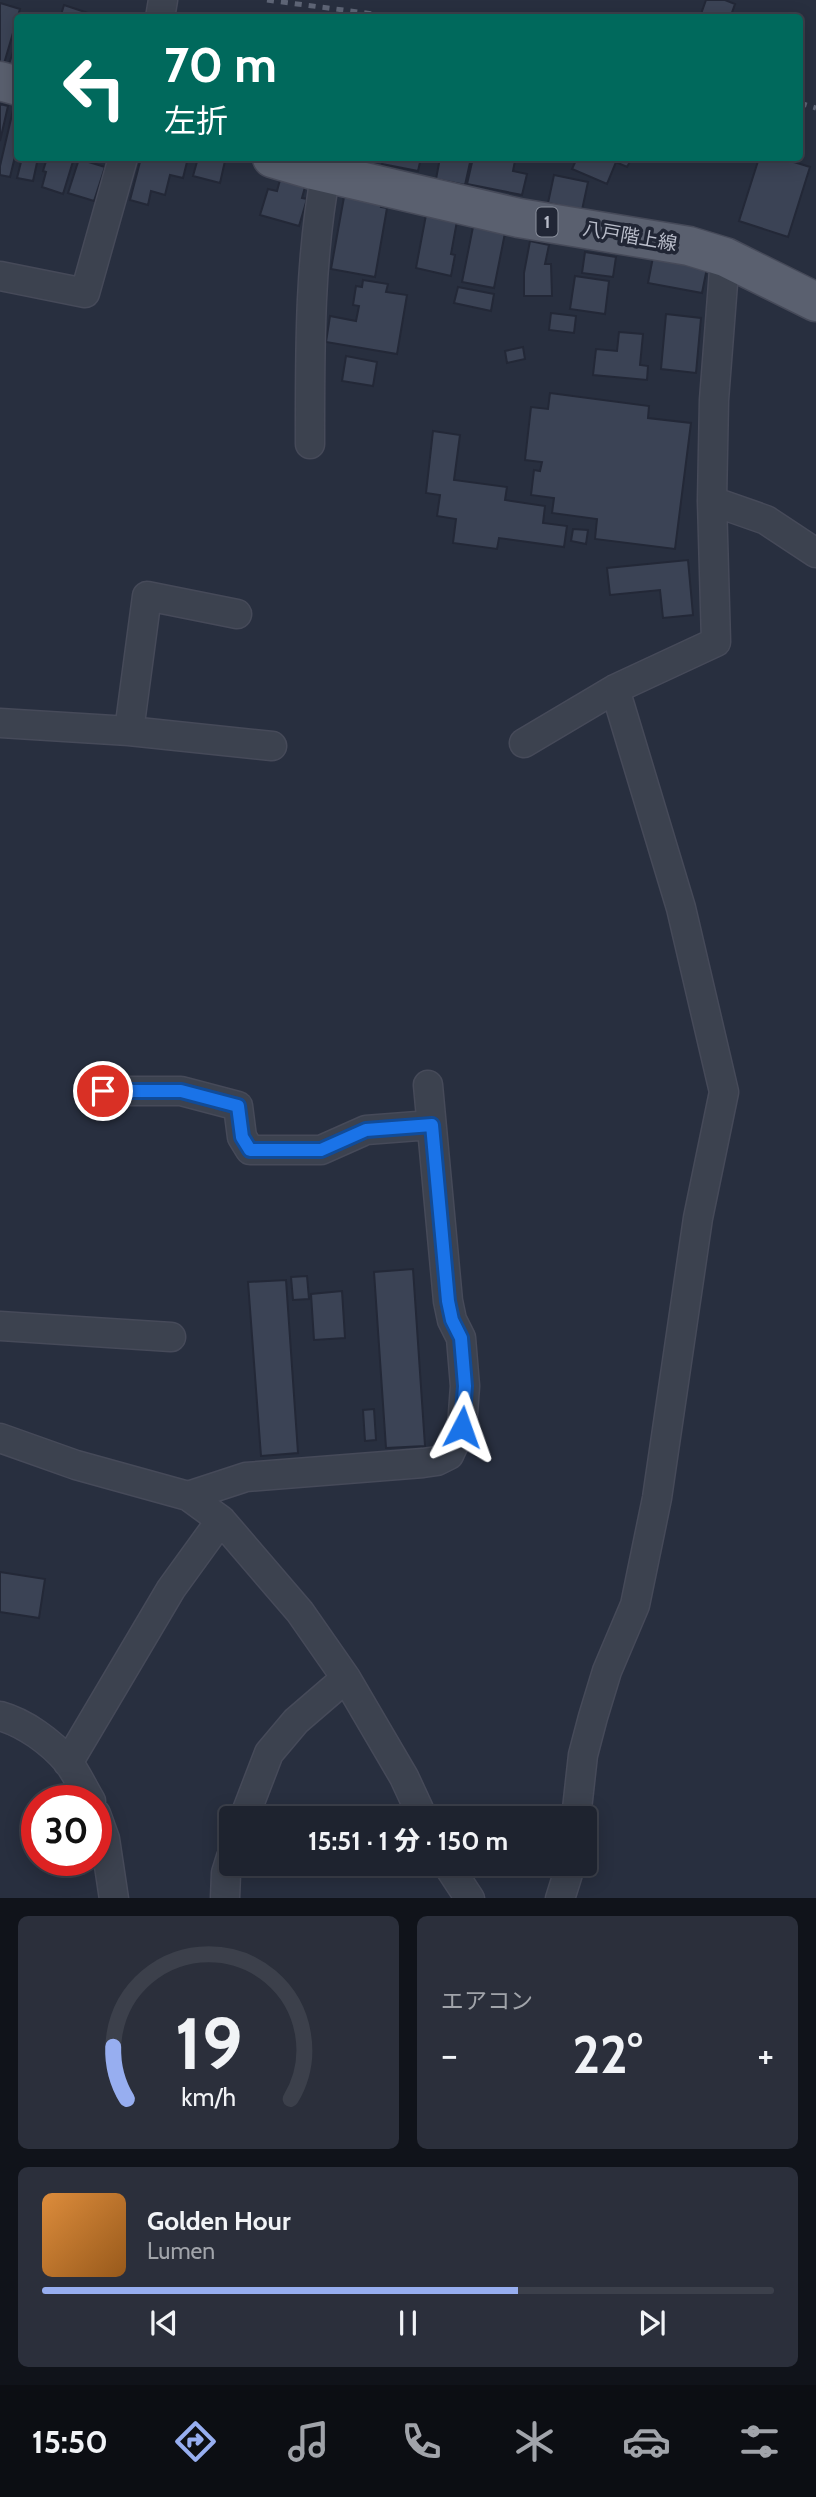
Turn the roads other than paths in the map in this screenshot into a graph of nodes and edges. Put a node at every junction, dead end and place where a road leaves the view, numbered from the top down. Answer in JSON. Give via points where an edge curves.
{"nodes":[{"id":1,"x":122,"y":161,"type":"edge"},
{"id":2,"x":289,"y":161,"type":"edge"},
{"id":3,"x":317,"y":166,"type":"edge"},
{"id":4,"x":725,"y":257,"type":"junction"},
{"id":5,"x":0,"y":276,"type":"edge"},
{"id":6,"x":816,"y":302,"type":"edge"},
{"id":7,"x":310,"y":444,"type":"dead end"},
{"id":8,"x":712,"y":501,"type":"junction"},
{"id":9,"x":816,"y":553,"type":"edge"},
{"id":10,"x":237,"y":614,"type":"dead end"},
{"id":11,"x":615,"y":689,"type":"junction"},
{"id":12,"x":0,"y":723,"type":"edge"},
{"id":13,"x":129,"y":731,"type":"junction"},
{"id":14,"x":524,"y":743,"type":"dead end"},
{"id":15,"x":272,"y":746,"type":"dead end"},
{"id":16,"x":428,"y":1085,"type":"dead end"},
{"id":17,"x":103,"y":1091,"type":"dead end"},
{"id":18,"x":432,"y":1125,"type":"junction"},
{"id":19,"x":0,"y":1326,"type":"edge"},
{"id":20,"x":171,"y":1337,"type":"dead end"},
{"id":21,"x":0,"y":1438,"type":"edge"},
{"id":22,"x":188,"y":1496,"type":"junction"},
{"id":23,"x":221,"y":1520,"type":"junction"},
{"id":24,"x":346,"y":1678,"type":"junction"},
{"id":25,"x":0,"y":1716,"type":"edge"},
{"id":26,"x":68,"y":1763,"type":"junction"},
{"id":27,"x":81,"y":1785,"type":"edge"},
{"id":28,"x":249,"y":1806,"type":"edge"},
{"id":29,"x":418,"y":1806,"type":"edge"},
{"id":30,"x":577,"y":1806,"type":"edge"},
{"id":31,"x":111,"y":1876,"type":"edge"},
{"id":32,"x":226,"y":1876,"type":"edge"},
{"id":33,"x":455,"y":1876,"type":"edge"},
{"id":34,"x":567,"y":1876,"type":"edge"},
{"id":35,"x":114,"y":1898,"type":"edge"},
{"id":36,"x":225,"y":1898,"type":"edge"},
{"id":37,"x":469,"y":1898,"type":"edge"},
{"id":38,"x":560,"y":1898,"type":"edge"}],
"edges":[{"from":1,"to":5,"type":"street","via":[[85,293]]},
{"from":2,"to":3,"type":"main road","name":"八戸階上線","number":"1"},
{"from":3,"to":4,"type":"main road","name":"八戸階上線","number":"1","via":[[519,218],[689,246]]},
{"from":3,"to":7,"type":"street","via":[[310,304]]},
{"from":4,"to":6,"type":"main road","name":"八戸階上線","number":"1"},
{"from":4,"to":8,"type":"street"},
{"from":8,"to":9,"type":"street","via":[[766,520]]},
{"from":8,"to":11,"type":"street","via":[[716,642]]},
{"from":10,"to":13,"type":"street","via":[[147,596]]},
{"from":11,"to":14,"type":"street"},
{"from":11,"to":30,"type":"street","via":[[681,908],[724,1093],[698,1218],[657,1499],[635,1605],[607,1671],[583,1755]]},
{"from":12,"to":13,"type":"street"},
{"from":13,"to":15,"type":"street"},
{"from":16,"to":18,"type":"street"},
{"from":17,"to":18,"type":"street","via":[[181,1091],[238,1106],[242,1137],[250,1150],[321,1150],[366,1130]]},
{"from":18,"to":22,"type":"street","via":[[448,1301],[461,1338],[465,1386],[462,1427],[449,1455],[423,1463],[246,1477]]},
{"from":19,"to":20,"type":"street"},
{"from":21,"to":22,"type":"street"},
{"from":22,"to":23,"type":"street"},
{"from":23,"to":24,"type":"street","via":[[300,1612]]},
{"from":23,"to":26,"type":"street","via":[[171,1589]]},
{"from":24,"to":28,"type":"street","via":[[296,1721],[269,1752]]},
{"from":24,"to":29,"type":"street"},
{"from":25,"to":26,"type":"street","via":[[46,1741]]},
{"from":26,"to":27,"type":"street"},
{"from":31,"to":35,"type":"street"},
{"from":32,"to":36,"type":"street"},
{"from":33,"to":37,"type":"street"},
{"from":34,"to":38,"type":"street"}]}
